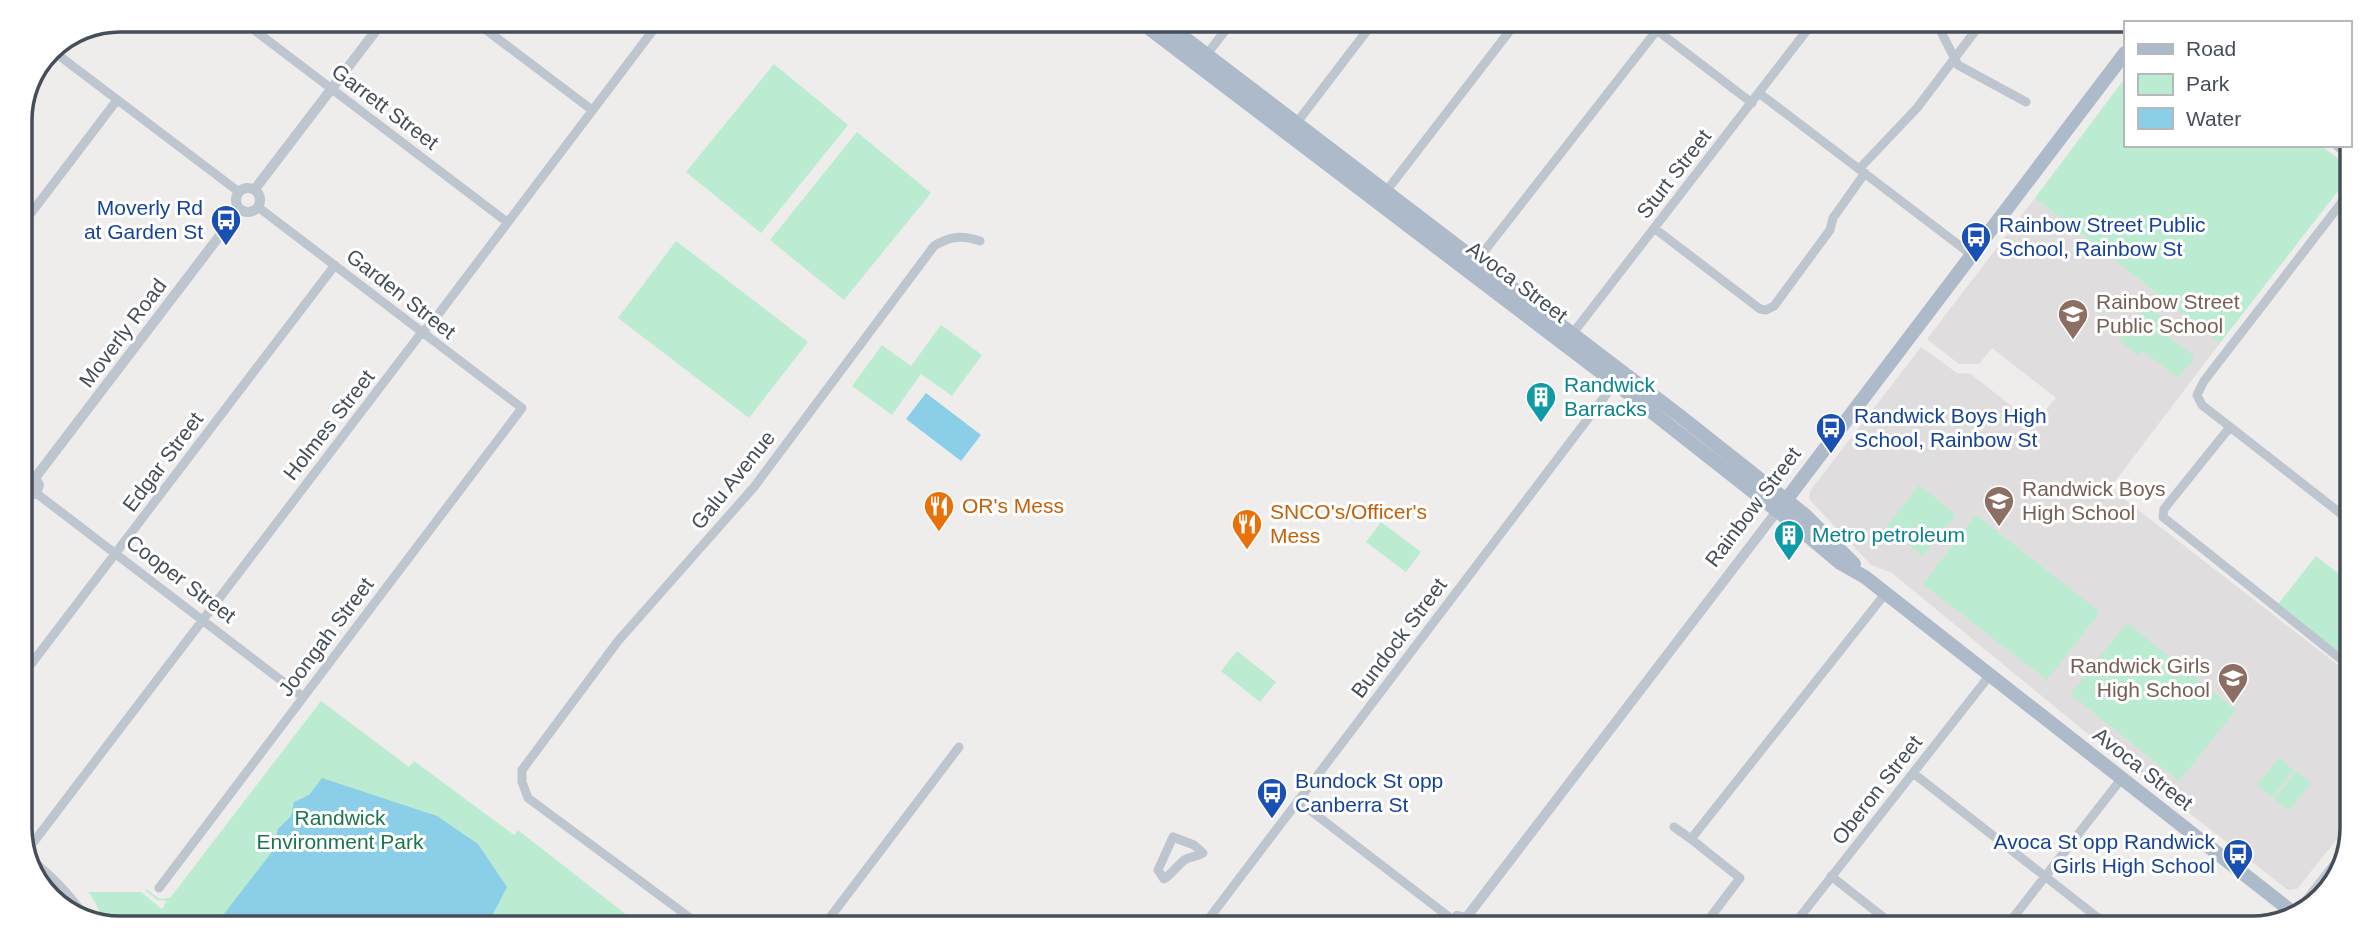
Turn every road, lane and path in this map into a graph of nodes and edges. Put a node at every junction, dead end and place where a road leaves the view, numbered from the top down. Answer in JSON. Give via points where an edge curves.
{"nodes":[{"id":1,"x":257,"y":32,"type":"edge"},
{"id":2,"x":375,"y":32,"type":"edge"},
{"id":3,"x":489,"y":32,"type":"edge"},
{"id":4,"x":652,"y":32,"type":"edge"},
{"id":5,"x":1157,"y":32,"type":"edge"},
{"id":6,"x":1174,"y":32,"type":"edge"},
{"id":7,"x":1224,"y":32,"type":"edge"},
{"id":8,"x":1367,"y":32,"type":"edge"},
{"id":9,"x":1510,"y":32,"type":"edge"},
{"id":10,"x":1649,"y":32,"type":"edge"},
{"id":11,"x":1660,"y":32,"type":"edge"},
{"id":12,"x":1806,"y":32,"type":"edge"},
{"id":13,"x":1941,"y":32,"type":"edge"},
{"id":14,"x":1974,"y":32,"type":"edge"},
{"id":15,"x":2124,"y":54,"type":"edge"},
{"id":16,"x":59,"y":56,"type":"edge"},
{"id":17,"x":1203,"y":60,"type":"junction"},
{"id":18,"x":1953,"y":60,"type":"junction"},
{"id":19,"x":331,"y":88,"type":"junction"},
{"id":20,"x":1759,"y":93,"type":"junction"},
{"id":21,"x":117,"y":100,"type":"junction"},
{"id":22,"x":2026,"y":102,"type":"dead end"},
{"id":23,"x":1752,"y":103,"type":"junction"},
{"id":24,"x":592,"y":110,"type":"junction"},
{"id":25,"x":1293,"y":129,"type":"junction"},
{"id":26,"x":1862,"y":171,"type":"junction"},
{"id":27,"x":255,"y":189,"type":"junction"},
{"id":28,"x":239,"y":192,"type":"junction"},
{"id":29,"x":1382,"y":197,"type":"junction"},
{"id":30,"x":2340,"y":205,"type":"edge"},
{"id":31,"x":258,"y":207,"type":"junction"},
{"id":32,"x":240,"y":209,"type":"junction"},
{"id":33,"x":32,"y":212,"type":"edge"},
{"id":34,"x":507,"y":222,"type":"junction"},
{"id":35,"x":1654,"y":228,"type":"junction"},
{"id":36,"x":981,"y":241,"type":"dead end"},
{"id":37,"x":1972,"y":255,"type":"junction"},
{"id":38,"x":1477,"y":260,"type":"junction"},
{"id":39,"x":335,"y":265,"type":"junction"},
{"id":40,"x":1468,"y":272,"type":"junction"},
{"id":41,"x":422,"y":332,"type":"junction"},
{"id":42,"x":1568,"y":339,"type":"junction"},
{"id":43,"x":1619,"y":377,"type":"junction"},
{"id":44,"x":522,"y":408,"type":"joint"},
{"id":45,"x":2230,"y":427,"type":"junction"},
{"id":46,"x":32,"y":477,"type":"edge"},
{"id":47,"x":35,"y":478,"type":"junction"},
{"id":48,"x":36,"y":493,"type":"junction"},
{"id":49,"x":32,"y":494,"type":"edge"},
{"id":50,"x":1782,"y":505,"type":"junction"},
{"id":51,"x":2340,"y":514,"type":"edge"},
{"id":52,"x":115,"y":553,"type":"junction"},
{"id":53,"x":1885,"y":594,"type":"junction"},
{"id":54,"x":201,"y":619,"type":"junction"},
{"id":55,"x":2340,"y":658,"type":"edge"},
{"id":56,"x":32,"y":663,"type":"edge"},
{"id":57,"x":1990,"y":675,"type":"junction"},
{"id":58,"x":303,"y":696,"type":"junction"},
{"id":59,"x":959,"y":747,"type":"dead end"},
{"id":60,"x":1913,"y":773,"type":"junction"},
{"id":61,"x":2122,"y":778,"type":"junction"},
{"id":62,"x":1298,"y":801,"type":"junction"},
{"id":63,"x":1674,"y":827,"type":"dead end"},
{"id":64,"x":1691,"y":839,"type":"junction"},
{"id":65,"x":33,"y":843,"type":"edge"},
{"id":66,"x":1203,"y":853,"type":"joint"},
{"id":67,"x":40,"y":866,"type":"edge"},
{"id":68,"x":2045,"y":876,"type":"junction"},
{"id":69,"x":1831,"y":877,"type":"junction"},
{"id":70,"x":159,"y":888,"type":"dead end"},
{"id":71,"x":75,"y":904,"type":"edge"},
{"id":72,"x":2284,"y":910,"type":"edge"},
{"id":73,"x":688,"y":916,"type":"edge"},
{"id":74,"x":831,"y":916,"type":"edge"},
{"id":75,"x":1211,"y":916,"type":"edge"},
{"id":76,"x":1443,"y":916,"type":"edge"},
{"id":77,"x":1473,"y":916,"type":"edge"},
{"id":78,"x":1711,"y":916,"type":"edge"},
{"id":79,"x":1801,"y":916,"type":"edge"},
{"id":80,"x":1881,"y":916,"type":"edge"},
{"id":81,"x":2014,"y":916,"type":"edge"},
{"id":82,"x":2096,"y":916,"type":"edge"}],
"edges":[{"from":1,"to":19,"type":"street","name":"Garrett Street"},
{"from":2,"to":19,"type":"street"},
{"from":3,"to":24,"type":"street"},
{"from":4,"to":24,"type":"street","name":"Holmes Street"},
{"from":5,"to":17,"type":"main road","name":"Avoca Street"},
{"from":6,"to":17,"type":"main road","name":"Avoca Street"},
{"from":7,"to":17,"type":"street"},
{"from":8,"to":25,"type":"street"},
{"from":9,"to":29,"type":"street"},
{"from":10,"to":38,"type":"street"},
{"from":11,"to":23,"type":"street"},
{"from":12,"to":20,"type":"street","name":"Sturt Street"},
{"from":13,"to":18,"type":"street"},
{"from":14,"to":18,"type":"street"},
{"from":15,"to":37,"type":"main road","name":"Rainbow Street"},
{"from":16,"to":21,"type":"street"},
{"from":17,"to":25,"type":"main road","name":"Avoca Street"},
{"from":18,"to":22,"type":"street"},
{"from":18,"to":26,"type":"street"},
{"from":19,"to":27,"type":"street"},
{"from":19,"to":34,"type":"street","name":"Garrett Street"},
{"from":20,"to":23,"type":"street","name":"Sturt Street"},
{"from":20,"to":26,"type":"street"},
{"from":21,"to":28,"type":"street"},
{"from":21,"to":33,"type":"street"},
{"from":23,"to":35,"type":"street","name":"Sturt Street"},
{"from":24,"to":34,"type":"street","name":"Holmes Street"},
{"from":25,"to":29,"type":"main road","name":"Avoca Street"},
{"from":26,"to":35,"type":"street","via":[[1830,230],[1774,306],[1766,310]]},
{"from":26,"to":37,"type":"street"},
{"from":27,"to":28,"type":"street"},
{"from":27,"to":31,"type":"street","via":[[261,198]]},
{"from":28,"to":32,"type":"street"},
{"from":29,"to":38,"type":"main road","name":"Avoca Street"},
{"from":29,"to":40,"type":"main road","name":"Avoca Street"},
{"from":30,"to":45,"type":"street","via":[[2204,381],[2197,396],[2202,405]]},
{"from":31,"to":32,"type":"street","via":[[251,212]]},
{"from":31,"to":39,"type":"street","name":"Garden Street"},
{"from":32,"to":47,"type":"street","name":"Moverly Road"},
{"from":34,"to":41,"type":"street","name":"Holmes Street"},
{"from":35,"to":42,"type":"street","name":"Sturt Street"},
{"from":36,"to":73,"type":"street","name":"Galu Avenue","via":[[957,236],[934,246],[754,487],[618,641],[522,770],[528,798]]},
{"from":37,"to":50,"type":"main road","name":"Rainbow Street"},
{"from":38,"to":40,"type":"street"},
{"from":38,"to":42,"type":"main road","name":"Avoca Street"},
{"from":39,"to":41,"type":"street","name":"Garden Street"},
{"from":39,"to":52,"type":"street","name":"Edgar Street"},
{"from":40,"to":42,"type":"main road","name":"Avoca Street"},
{"from":41,"to":44,"type":"street","name":"Garden Street"},
{"from":41,"to":54,"type":"street","name":"Holmes Street"},
{"from":42,"to":43,"type":"main road","name":"Avoca Street"},
{"from":43,"to":50,"type":"main road","name":"Avoca Street"},
{"from":43,"to":62,"type":"street","name":"Bundock Street"},
{"from":44,"to":58,"type":"street","name":"Joongah Street"},
{"from":45,"to":51,"type":"street"},
{"from":45,"to":55,"type":"street","via":[[2164,509],[2163,517]]},
{"from":46,"to":47,"type":"street"},
{"from":47,"to":48,"type":"street","via":[[39,485]]},
{"from":48,"to":49,"type":"street"},
{"from":48,"to":52,"type":"street","name":"Cooper Street"},
{"from":50,"to":53,"type":"main road","name":"Avoca Street","via":[[1805,515]]},
{"from":50,"to":77,"type":"street","name":"Rainbow Street"},
{"from":52,"to":54,"type":"street","name":"Cooper Street"},
{"from":52,"to":56,"type":"street","name":"Edgar Street"},
{"from":53,"to":57,"type":"main road","name":"Avoca Street"},
{"from":53,"to":64,"type":"street"},
{"from":54,"to":58,"type":"street","name":"Cooper Street"},
{"from":54,"to":65,"type":"street","name":"Holmes Street"},
{"from":57,"to":60,"type":"street","name":"Oberon Street"},
{"from":57,"to":61,"type":"main road","name":"Avoca Street"},
{"from":58,"to":70,"type":"street","name":"Joongah Street"},
{"from":59,"to":74,"type":"street"},
{"from":60,"to":68,"type":"street"},
{"from":60,"to":69,"type":"street","name":"Oberon Street"},
{"from":61,"to":68,"type":"street"},
{"from":61,"to":72,"type":"main road","name":"Avoca Street"},
{"from":62,"to":75,"type":"street","name":"Bundock Street"},
{"from":62,"to":76,"type":"street"},
{"from":63,"to":64,"type":"street"},
{"from":64,"to":78,"type":"street","via":[[1740,878]]},
{"from":66,"to":66,"type":"street","via":[[1173,837],[1158,870],[1164,879],[1185,859]]},
{"from":67,"to":71,"type":"street"},
{"from":68,"to":81,"type":"street"},
{"from":68,"to":82,"type":"street"},
{"from":69,"to":79,"type":"street","name":"Oberon Street"},
{"from":69,"to":80,"type":"street"}]}
